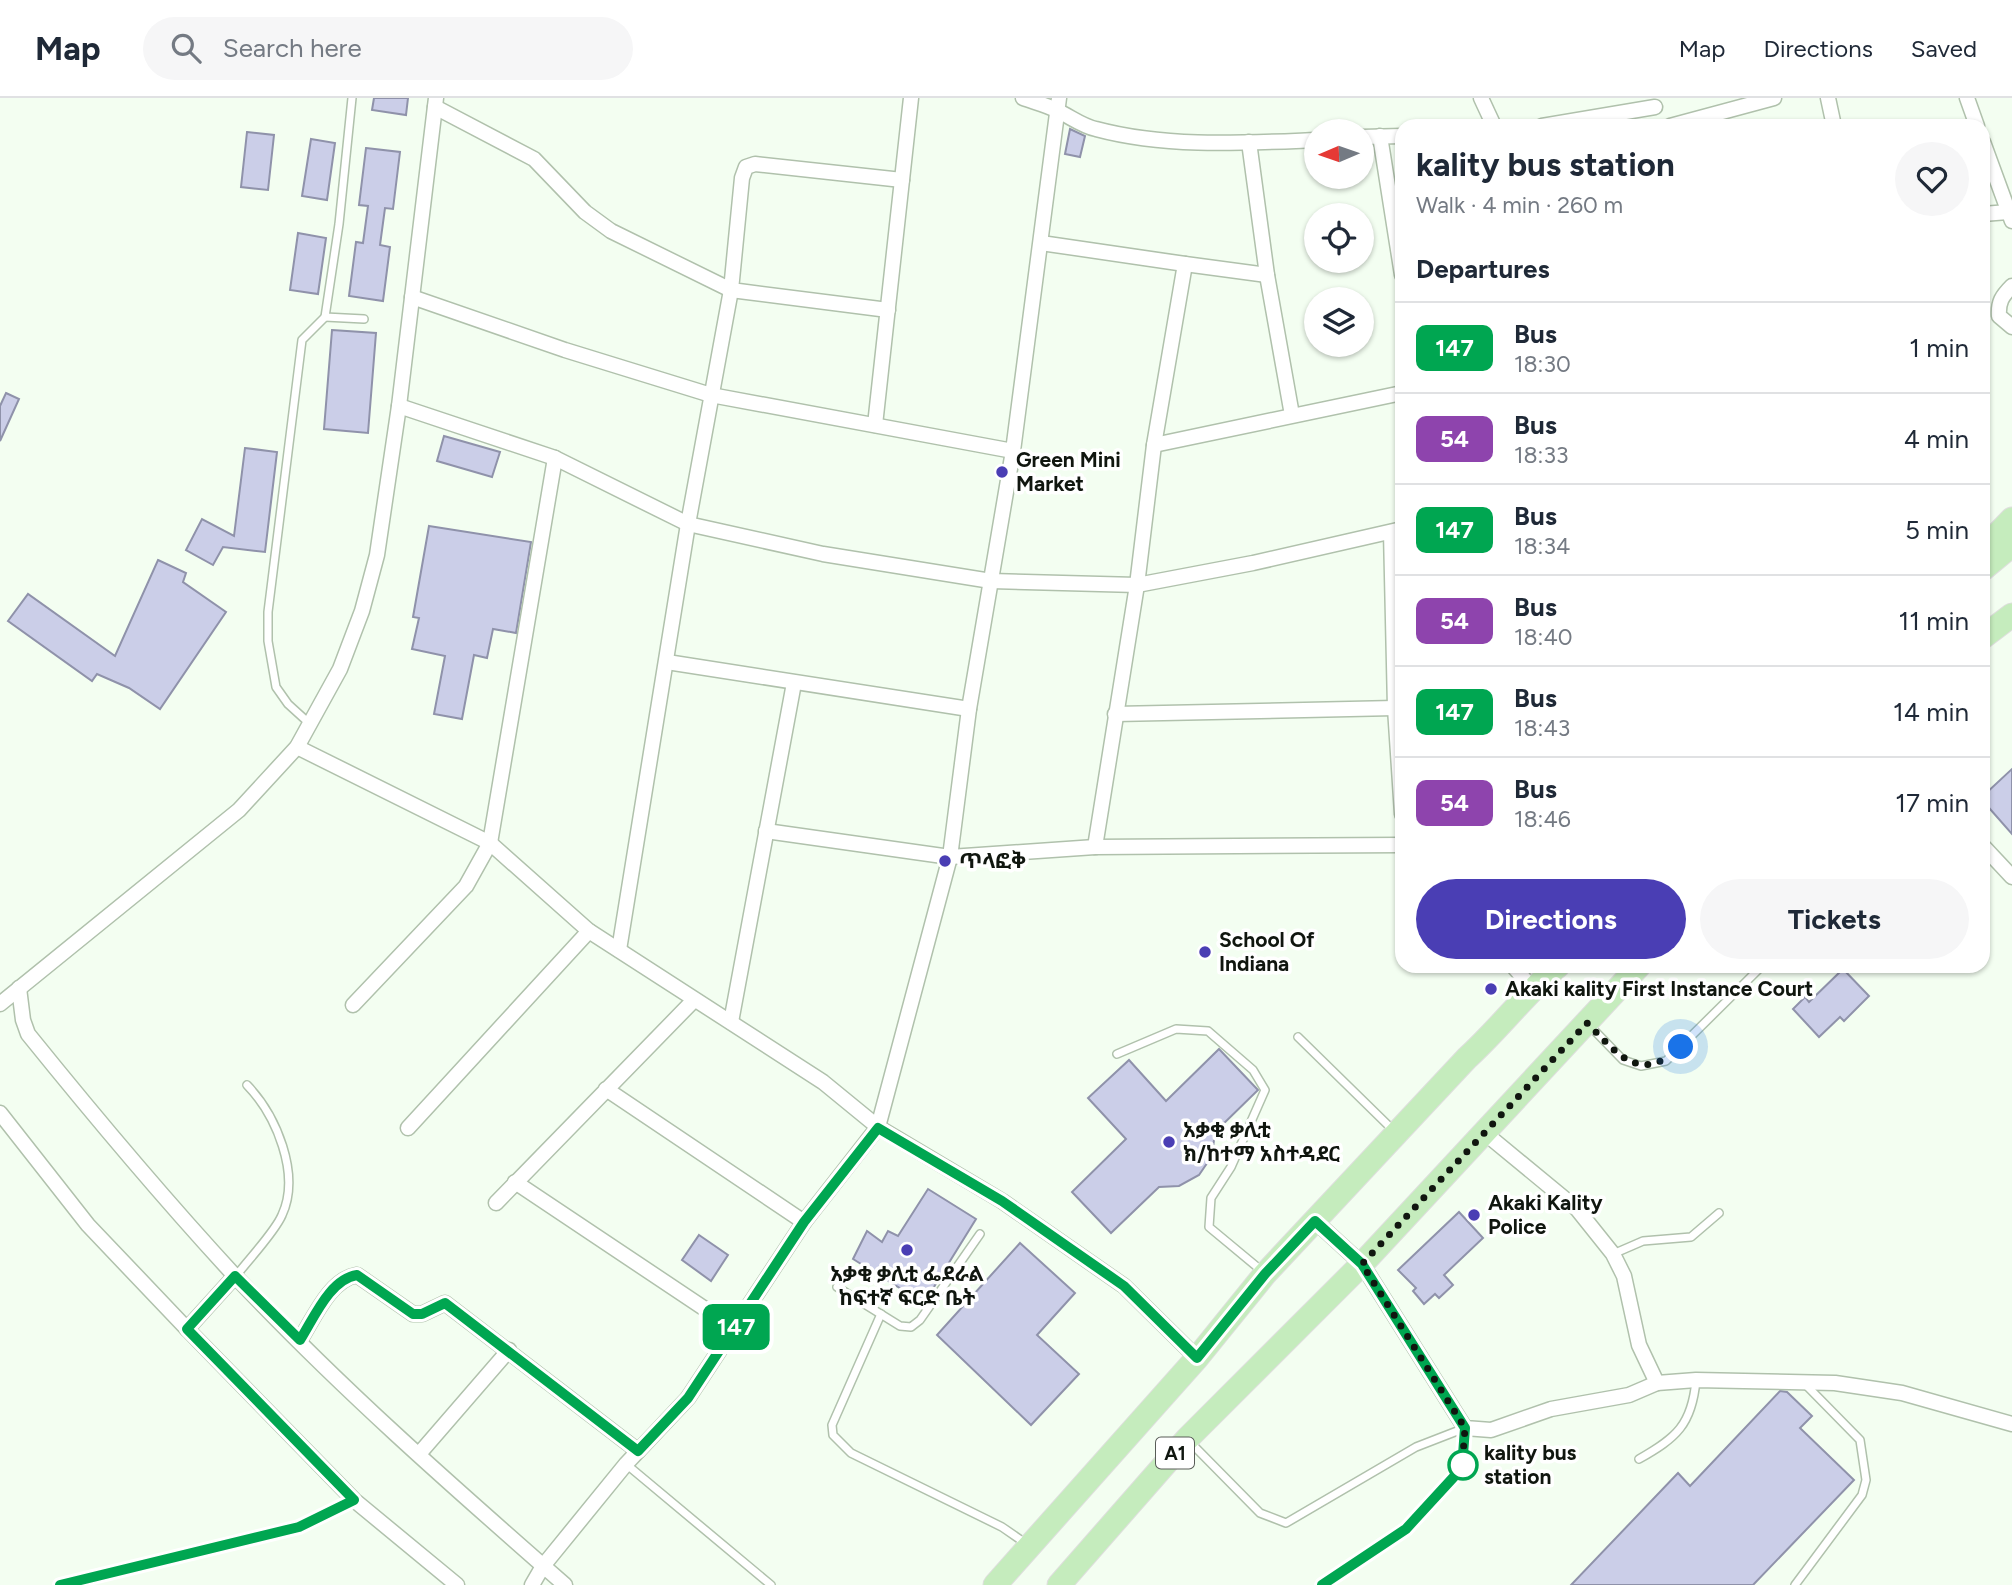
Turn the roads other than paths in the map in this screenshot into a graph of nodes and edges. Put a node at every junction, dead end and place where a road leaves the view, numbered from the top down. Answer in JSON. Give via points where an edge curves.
{"nodes":[{"id":1,"x":352,"y":98,"type":"edge"},
{"id":2,"x":911,"y":98,"type":"edge"},
{"id":3,"x":1023,"y":98,"type":"edge"},
{"id":4,"x":1481,"y":98,"type":"edge"},
{"id":5,"x":1774,"y":98,"type":"edge"},
{"id":6,"x":1828,"y":98,"type":"edge"},
{"id":7,"x":1967,"y":98,"type":"edge"},
{"id":8,"x":1654,"y":102,"type":"edge"},
{"id":9,"x":436,"y":103,"type":"edge"},
{"id":10,"x":1058,"y":104,"type":"edge"},
{"id":11,"x":1491,"y":119,"type":"edge"},
{"id":12,"x":1575,"y":119,"type":"edge"},
{"id":13,"x":1661,"y":119,"type":"edge"},
{"id":14,"x":1696,"y":119,"type":"edge"},
{"id":15,"x":1833,"y":119,"type":"edge"},
{"id":16,"x":1974,"y":119,"type":"edge"},
{"id":17,"x":1395,"y":135,"type":"edge"},
{"id":18,"x":1374,"y":136,"type":"edge"},
{"id":19,"x":1380,"y":136,"type":"junction"},
{"id":20,"x":1304,"y":140,"type":"edge"},
{"id":21,"x":1249,"y":142,"type":"junction"},
{"id":22,"x":1990,"y":161,"type":"edge"},
{"id":23,"x":902,"y":180,"type":"junction"},
{"id":24,"x":1990,"y":215,"type":"edge"},
{"id":25,"x":2010,"y":217,"type":"edge"},
{"id":26,"x":1395,"y":231,"type":"edge"},
{"id":27,"x":1041,"y":243,"type":"junction"},
{"id":28,"x":1185,"y":264,"type":"junction"},
{"id":29,"x":1268,"y":275,"type":"junction"},
{"id":30,"x":2012,"y":286,"type":"edge"},
{"id":31,"x":731,"y":290,"type":"junction"},
{"id":32,"x":412,"y":297,"type":"junction"},
{"id":33,"x":888,"y":310,"type":"junction"},
{"id":34,"x":325,"y":317,"type":"junction"},
{"id":35,"x":364,"y":319,"type":"dead end"},
{"id":36,"x":2012,"y":327,"type":"edge"},
{"id":37,"x":1395,"y":394,"type":"edge"},
{"id":38,"x":711,"y":395,"type":"junction"},
{"id":39,"x":399,"y":406,"type":"junction"},
{"id":40,"x":1292,"y":415,"type":"junction"},
{"id":41,"x":875,"y":425,"type":"junction"},
{"id":42,"x":1154,"y":444,"type":"junction"},
{"id":43,"x":1013,"y":452,"type":"junction"},
{"id":44,"x":555,"y":458,"type":"junction"},
{"id":45,"x":2012,"y":519,"type":"edge"},
{"id":46,"x":688,"y":524,"type":"junction"},
{"id":47,"x":1395,"y":530,"type":"edge"},
{"id":48,"x":1990,"y":542,"type":"edge"},
{"id":49,"x":2012,"y":545,"type":"edge"},
{"id":50,"x":1990,"y":563,"type":"edge"},
{"id":51,"x":991,"y":581,"type":"junction"},
{"id":52,"x":1137,"y":585,"type":"junction"},
{"id":53,"x":2012,"y":615,"type":"edge"},
{"id":54,"x":1990,"y":631,"type":"edge"},
{"id":55,"x":667,"y":662,"type":"junction"},
{"id":56,"x":794,"y":683,"type":"junction"},
{"id":57,"x":1395,"y":708,"type":"edge"},
{"id":58,"x":969,"y":709,"type":"junction"},
{"id":59,"x":1115,"y":714,"type":"junction"},
{"id":60,"x":310,"y":724,"type":"junction"},
{"id":61,"x":297,"y":747,"type":"junction"},
{"id":62,"x":766,"y":831,"type":"junction"},
{"id":63,"x":490,"y":843,"type":"junction"},
{"id":64,"x":1395,"y":845,"type":"edge"},
{"id":65,"x":1095,"y":848,"type":"junction"},
{"id":66,"x":1990,"y":853,"type":"edge"},
{"id":67,"x":950,"y":858,"type":"junction"},
{"id":68,"x":2012,"y":877,"type":"edge"},
{"id":69,"x":589,"y":931,"type":"junction"},
{"id":70,"x":619,"y":950,"type":"junction"},
{"id":71,"x":1519,"y":973,"type":"edge"},
{"id":72,"x":1550,"y":973,"type":"edge"},
{"id":73,"x":1633,"y":973,"type":"edge"},
{"id":74,"x":1755,"y":973,"type":"edge"},
{"id":75,"x":19,"y":988,"type":"junction"},
{"id":76,"x":1532,"y":988,"type":"junction"},
{"id":77,"x":694,"y":1000,"type":"junction"},
{"id":78,"x":0,"y":1004,"type":"edge"},
{"id":79,"x":353,"y":1005,"type":"dead end"},
{"id":80,"x":731,"y":1022,"type":"junction"},
{"id":81,"x":1587,"y":1023,"type":"junction"},
{"id":82,"x":1298,"y":1037,"type":"dead end"},
{"id":83,"x":1117,"y":1054,"type":"dead end"},
{"id":84,"x":247,"y":1085,"type":"dead end"},
{"id":85,"x":606,"y":1088,"type":"junction"},
{"id":86,"x":0,"y":1113,"type":"edge"},
{"id":87,"x":408,"y":1128,"type":"dead end"},
{"id":88,"x":878,"y":1128,"type":"junction"},
{"id":89,"x":1397,"y":1133,"type":"junction"},
{"id":90,"x":1486,"y":1134,"type":"junction"},
{"id":91,"x":515,"y":1182,"type":"junction"},
{"id":92,"x":496,"y":1203,"type":"dead end"},
{"id":93,"x":1719,"y":1213,"type":"dead end"},
{"id":94,"x":1315,"y":1221,"type":"junction"},
{"id":95,"x":804,"y":1222,"type":"junction"},
{"id":96,"x":979,"y":1234,"type":"dead end"},
{"id":97,"x":1613,"y":1254,"type":"junction"},
{"id":98,"x":1362,"y":1264,"type":"junction"},
{"id":99,"x":1265,"y":1274,"type":"junction"},
{"id":100,"x":235,"y":1276,"type":"junction"},
{"id":101,"x":837,"y":1287,"type":"dead end"},
{"id":102,"x":881,"y":1314,"type":"junction"},
{"id":103,"x":187,"y":1329,"type":"junction"},
{"id":104,"x":735,"y":1329,"type":"junction"},
{"id":105,"x":300,"y":1340,"type":"junction"},
{"id":106,"x":509,"y":1350,"type":"junction"},
{"id":107,"x":1197,"y":1358,"type":"junction"},
{"id":108,"x":1696,"y":1380,"type":"junction"},
{"id":109,"x":1802,"y":1381,"type":"junction"},
{"id":110,"x":1657,"y":1383,"type":"junction"},
{"id":111,"x":2012,"y":1424,"type":"edge"},
{"id":112,"x":1465,"y":1428,"type":"junction"},
{"id":113,"x":1187,"y":1440,"type":"junction"},
{"id":114,"x":638,"y":1451,"type":"junction"},
{"id":115,"x":419,"y":1454,"type":"junction"},
{"id":116,"x":1639,"y":1459,"type":"dead end"},
{"id":117,"x":626,"y":1464,"type":"junction"},
{"id":118,"x":354,"y":1500,"type":"junction"},
{"id":119,"x":1030,"y":1547,"type":"junction"},
{"id":120,"x":543,"y":1566,"type":"junction"},
{"id":121,"x":60,"y":1585,"type":"edge"},
{"id":122,"x":457,"y":1585,"type":"edge"},
{"id":123,"x":532,"y":1585,"type":"edge"},
{"id":124,"x":565,"y":1585,"type":"edge"},
{"id":125,"x":771,"y":1585,"type":"edge"},
{"id":126,"x":995,"y":1585,"type":"edge"},
{"id":127,"x":1059,"y":1585,"type":"edge"},
{"id":128,"x":1322,"y":1585,"type":"edge"},
{"id":129,"x":1795,"y":1585,"type":"edge"}],
"edges":[{"from":1,"to":34,"type":"lane"},
{"from":2,"to":23,"type":"street"},
{"from":3,"to":10,"type":"street"},
{"from":4,"to":11,"type":"street"},
{"from":5,"to":14,"type":"street"},
{"from":6,"to":15,"type":"street"},
{"from":7,"to":16,"type":"street"},
{"from":8,"to":12,"type":"street"},
{"from":8,"to":13,"type":"street"},
{"from":9,"to":31,"type":"street","via":[[534,159],[585,212],[611,231]]},
{"from":9,"to":32,"type":"street"},
{"from":10,"to":21,"type":"street","via":[[1077,122],[1097,130],[1169,141]]},
{"from":10,"to":27,"type":"street"},
{"from":17,"to":19,"type":"street"},
{"from":18,"to":19,"type":"street"},
{"from":19,"to":26,"type":"street"},
{"from":20,"to":21,"type":"street"},
{"from":21,"to":29,"type":"street"},
{"from":22,"to":25,"type":"street"},
{"from":23,"to":31,"type":"street","via":[[755,164],[746,167]]},
{"from":23,"to":33,"type":"street"},
{"from":24,"to":25,"type":"street"},
{"from":27,"to":28,"type":"street"},
{"from":27,"to":43,"type":"street"},
{"from":28,"to":29,"type":"street"},
{"from":28,"to":42,"type":"street"},
{"from":29,"to":40,"type":"street"},
{"from":30,"to":36,"type":"street","via":[[1998,306],[1999,316]]},
{"from":31,"to":33,"type":"street"},
{"from":31,"to":38,"type":"street"},
{"from":32,"to":38,"type":"street"},
{"from":32,"to":39,"type":"street"},
{"from":33,"to":41,"type":"street"},
{"from":34,"to":35,"type":"lane"},
{"from":34,"to":60,"type":"lane","via":[[302,340],[268,611],[269,658],[276,687]]},
{"from":37,"to":40,"type":"street"},
{"from":38,"to":41,"type":"street"},
{"from":38,"to":46,"type":"street"},
{"from":39,"to":44,"type":"street"},
{"from":39,"to":60,"type":"street","via":[[377,555],[362,611],[340,669]]},
{"from":40,"to":42,"type":"street"},
{"from":41,"to":43,"type":"street"},
{"from":42,"to":52,"type":"street"},
{"from":43,"to":51,"type":"street"},
{"from":44,"to":46,"type":"street"},
{"from":44,"to":63,"type":"street"},
{"from":45,"to":48,"type":"main road"},
{"from":46,"to":51,"type":"street","via":[[823,554]]},
{"from":46,"to":55,"type":"street"},
{"from":47,"to":52,"type":"street"},
{"from":49,"to":50,"type":"main road"},
{"from":51,"to":52,"type":"street"},
{"from":51,"to":58,"type":"street"},
{"from":52,"to":59,"type":"street"},
{"from":53,"to":54,"type":"main road"},
{"from":55,"to":56,"type":"street"},
{"from":55,"to":70,"type":"street"},
{"from":56,"to":58,"type":"street"},
{"from":56,"to":62,"type":"street"},
{"from":57,"to":59,"type":"street"},
{"from":58,"to":67,"type":"street"},
{"from":59,"to":65,"type":"street"},
{"from":60,"to":61,"type":"street"},
{"from":61,"to":63,"type":"street"},
{"from":61,"to":75,"type":"street","via":[[239,810]]},
{"from":62,"to":67,"type":"street"},
{"from":62,"to":80,"type":"street"},
{"from":63,"to":69,"type":"street"},
{"from":63,"to":79,"type":"street","via":[[466,886]]},
{"from":64,"to":65,"type":"street"},
{"from":65,"to":67,"type":"street"},
{"from":66,"to":68,"type":"street"},
{"from":67,"to":88,"type":"street"},
{"from":69,"to":70,"type":"street"},
{"from":69,"to":87,"type":"street"},
{"from":70,"to":77,"type":"street"},
{"from":71,"to":76,"type":"street"},
{"from":72,"to":76,"type":"main road","number":"A1"},
{"from":73,"to":81,"type":"main road","number":"A1"},
{"from":74,"to":81,"type":"lane","via":[[1666,1061],[1641,1066],[1623,1060]]},
{"from":75,"to":78,"type":"street"},
{"from":75,"to":100,"type":"street","via":[[28,1034],[140,1172]]},
{"from":76,"to":89,"type":"main road","number":"A1","via":[[1501,1027]]},
{"from":77,"to":80,"type":"street"},
{"from":77,"to":85,"type":"street"},
{"from":80,"to":88,"type":"street","via":[[823,1082]]},
{"from":81,"to":90,"type":"main road","number":"A1"},
{"from":82,"to":89,"type":"lane"},
{"from":83,"to":99,"type":"lane","via":[[1176,1029],[1208,1031],[1253,1070],[1265,1090],[1231,1167],[1211,1198],[1209,1227]]},
{"from":84,"to":100,"type":"lane","via":[[263,1102],[283,1147],[289,1180],[282,1215]]},
{"from":85,"to":91,"type":"street"},
{"from":85,"to":95,"type":"street"},
{"from":86,"to":103,"type":"street","via":[[88,1225]]},
{"from":88,"to":95,"type":"street"},
{"from":88,"to":107,"type":"street","via":[[1002,1201],[1124,1286]]},
{"from":89,"to":94,"type":"main road","number":"A1"},
{"from":90,"to":97,"type":"street","via":[[1577,1209]]},
{"from":90,"to":98,"type":"main road","number":"A1"},
{"from":91,"to":92,"type":"street"},
{"from":91,"to":104,"type":"street"},
{"from":93,"to":97,"type":"lane","via":[[1691,1237],[1643,1241]]},
{"from":94,"to":98,"type":"street"},
{"from":94,"to":99,"type":"main road","number":"A1"},
{"from":95,"to":104,"type":"street"},
{"from":96,"to":102,"type":"lane","via":[[920,1320],[911,1327],[900,1326]]},
{"from":97,"to":110,"type":"street","via":[[1624,1276],[1639,1345]]},
{"from":98,"to":112,"type":"street"},
{"from":98,"to":113,"type":"main road","number":"A1"},
{"from":99,"to":107,"type":"main road","number":"A1"},
{"from":100,"to":103,"type":"street"},
{"from":100,"to":105,"type":"street"},
{"from":101,"to":102,"type":"lane"},
{"from":102,"to":119,"type":"lane","via":[[832,1425],[833,1435],[851,1453],[1002,1527]]},
{"from":103,"to":118,"type":"street"},
{"from":104,"to":114,"type":"street","via":[[688,1398]]},
{"from":105,"to":106,"type":"street","via":[[337,1284],[357,1275],[413,1314],[445,1303]]},
{"from":105,"to":115,"type":"street","via":[[345,1388]]},
{"from":106,"to":114,"type":"street"},
{"from":106,"to":115,"type":"street"},
{"from":107,"to":119,"type":"main road","number":"A1"},
{"from":108,"to":109,"type":"street"},
{"from":108,"to":110,"type":"street"},
{"from":108,"to":116,"type":"lane","via":[[1694,1402],[1682,1429],[1672,1441]]},
{"from":109,"to":111,"type":"street","via":[[1902,1393]]},
{"from":109,"to":129,"type":"lane","via":[[1860,1440],[1866,1480],[1862,1495]]},
{"from":110,"to":112,"type":"street","via":[[1629,1395],[1551,1409],[1491,1430]]},
{"from":112,"to":113,"type":"lane","via":[[1416,1447],[1286,1523],[1260,1513]]},
{"from":112,"to":128,"type":"lane","via":[[1462,1468],[1406,1529]]},
{"from":113,"to":127,"type":"main road","number":"A1"},
{"from":114,"to":117,"type":"street"},
{"from":115,"to":120,"type":"street"},
{"from":117,"to":120,"type":"street"},
{"from":117,"to":125,"type":"lane"},
{"from":118,"to":121,"type":"lane","via":[[299,1527]]},
{"from":118,"to":122,"type":"street"},
{"from":119,"to":126,"type":"main road","number":"A1"},
{"from":120,"to":123,"type":"street"},
{"from":120,"to":124,"type":"street"}]}
